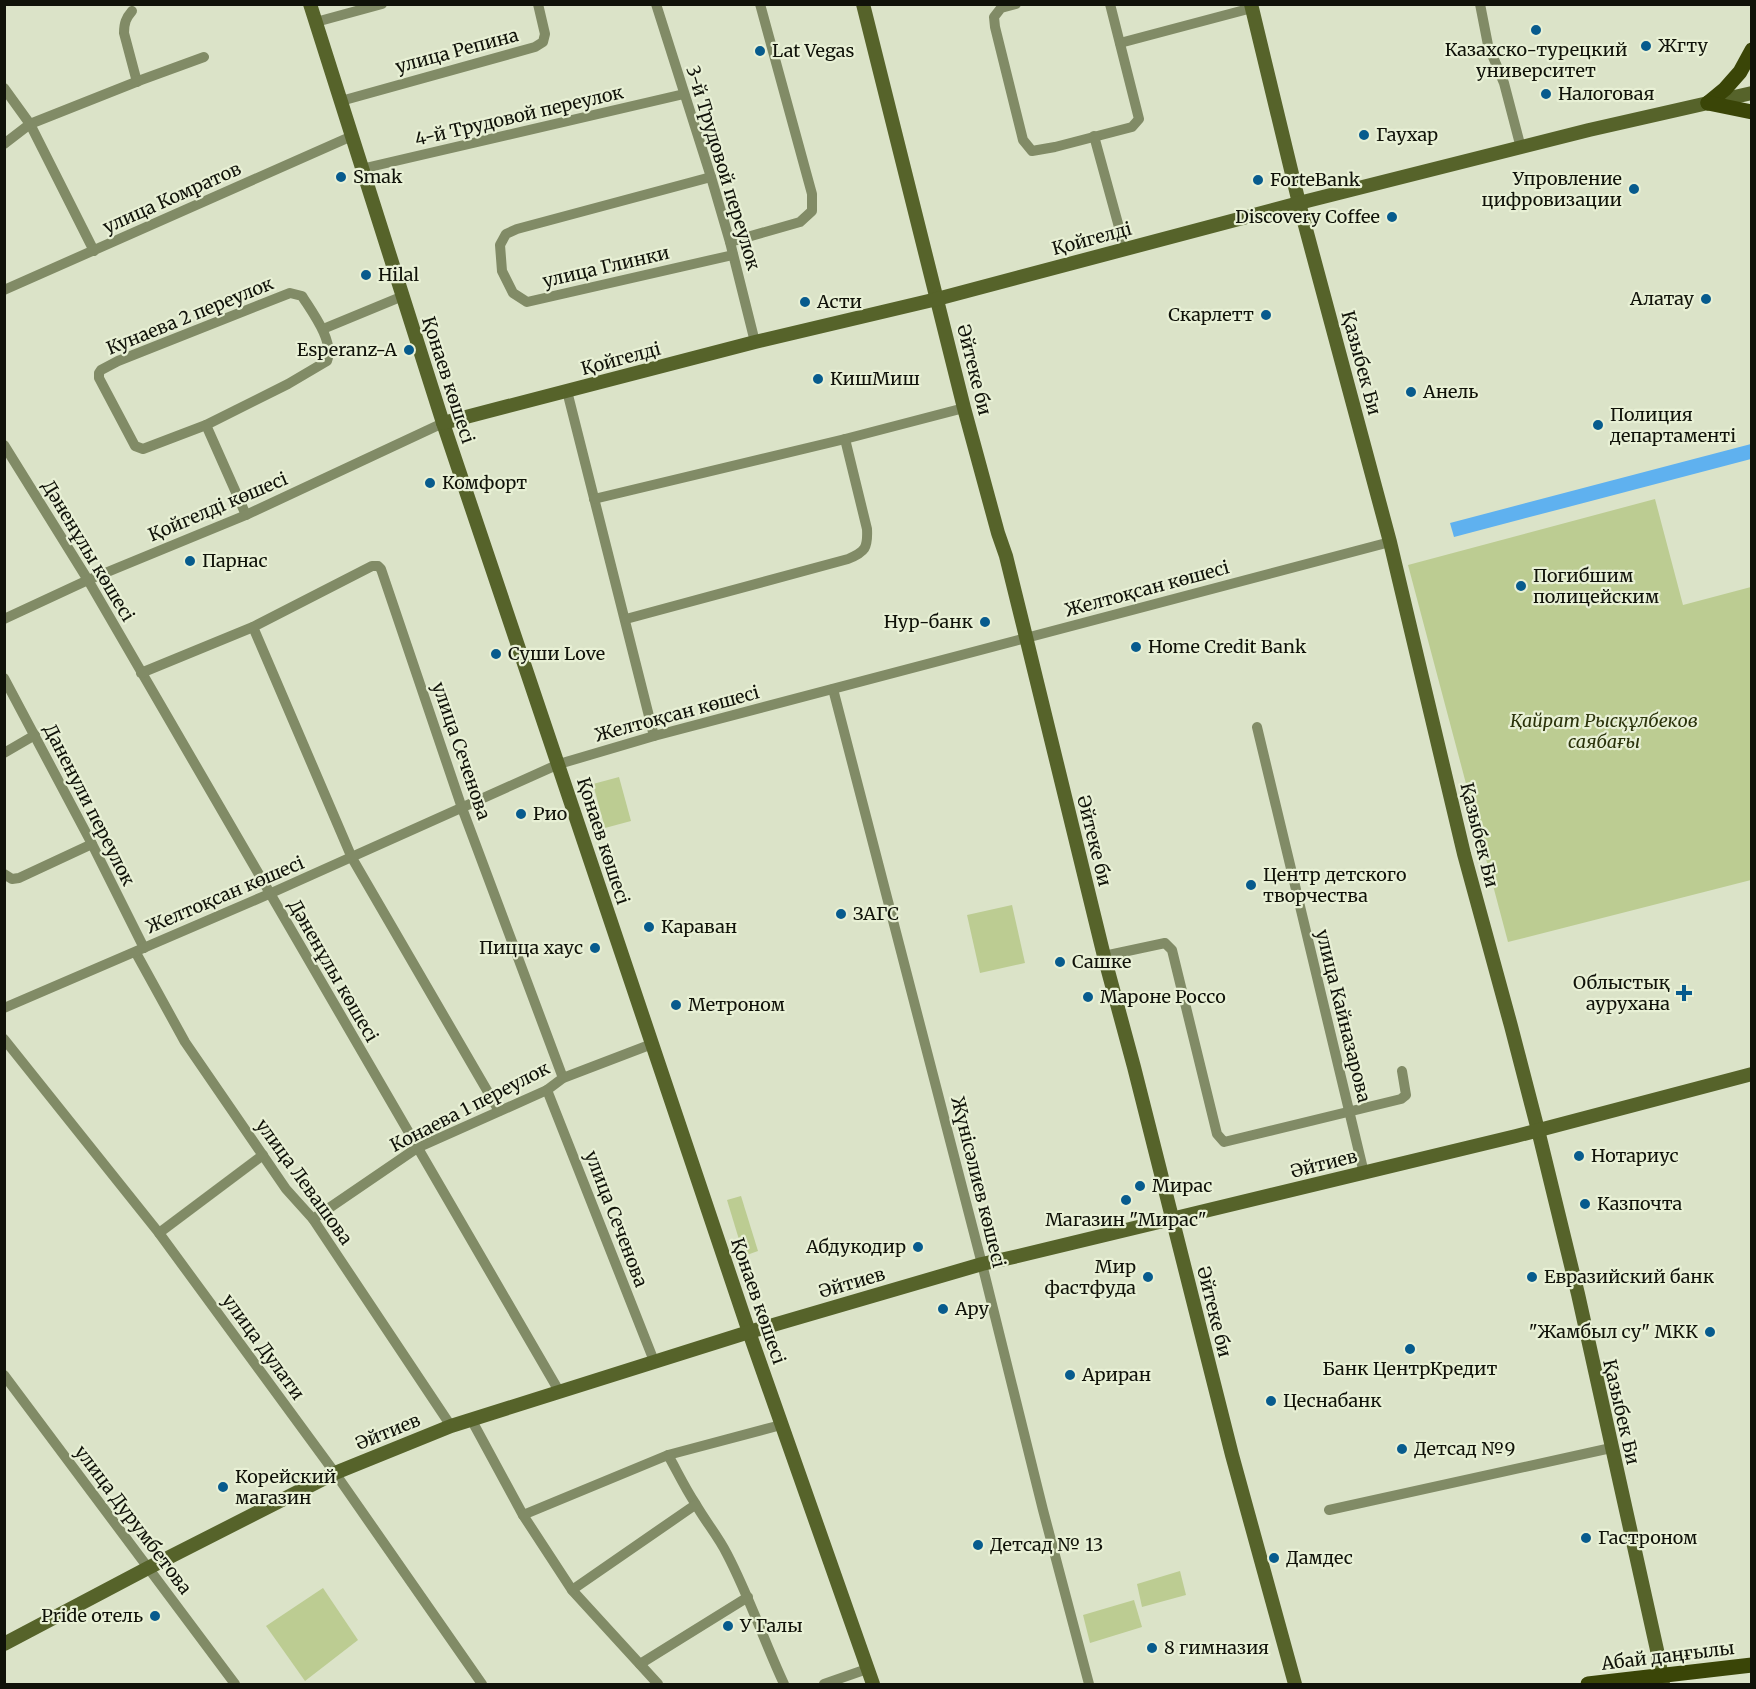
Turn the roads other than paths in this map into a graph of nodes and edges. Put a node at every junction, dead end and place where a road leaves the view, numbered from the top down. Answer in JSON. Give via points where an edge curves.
{"nodes":[{"id":1,"x":310,"y":4,"type":"edge"},
{"id":2,"x":382,"y":4,"type":"edge"},
{"id":3,"x":538,"y":4,"type":"edge"},
{"id":4,"x":656,"y":4,"type":"edge"},
{"id":5,"x":760,"y":4,"type":"edge"},
{"id":6,"x":862,"y":4,"type":"edge"},
{"id":7,"x":1016,"y":4,"type":"edge"},
{"id":8,"x":1110,"y":4,"type":"edge"},
{"id":9,"x":1480,"y":4,"type":"edge"},
{"id":10,"x":1251,"y":6,"type":"edge"},
{"id":11,"x":132,"y":11,"type":"dead end"},
{"id":12,"x":316,"y":22,"type":"junction"},
{"id":13,"x":1120,"y":43,"type":"junction"},
{"id":14,"x":1752,"y":50,"type":"edge"},
{"id":15,"x":204,"y":57,"type":"dead end"},
{"id":16,"x":137,"y":82,"type":"junction"},
{"id":17,"x":4,"y":88,"type":"edge"},
{"id":18,"x":1752,"y":93,"type":"edge"},
{"id":19,"x":684,"y":94,"type":"junction"},
{"id":20,"x":341,"y":100,"type":"junction"},
{"id":21,"x":1708,"y":103,"type":"junction"},
{"id":22,"x":1752,"y":112,"type":"edge"},
{"id":23,"x":30,"y":124,"type":"junction"},
{"id":24,"x":352,"y":136,"type":"junction"},
{"id":25,"x":1094,"y":136,"type":"junction"},
{"id":26,"x":4,"y":144,"type":"edge"},
{"id":27,"x":1521,"y":148,"type":"junction"},
{"id":28,"x":361,"y":169,"type":"junction"},
{"id":29,"x":711,"y":177,"type":"junction"},
{"id":30,"x":1299,"y":203,"type":"junction"},
{"id":31,"x":730,"y":242,"type":"junction"},
{"id":32,"x":1125,"y":249,"type":"junction"},
{"id":33,"x":94,"y":251,"type":"junction"},
{"id":34,"x":733,"y":255,"type":"junction"},
{"id":35,"x":4,"y":290,"type":"edge"},
{"id":36,"x":403,"y":296,"type":"junction"},
{"id":37,"x":937,"y":299,"type":"junction"},
{"id":38,"x":323,"y":329,"type":"junction"},
{"id":39,"x":755,"y":342,"type":"junction"},
{"id":40,"x":567,"y":391,"type":"junction"},
{"id":41,"x":964,"y":408,"type":"junction"},
{"id":42,"x":443,"y":423,"type":"junction"},
{"id":43,"x":206,"y":425,"type":"junction"},
{"id":44,"x":845,"y":439,"type":"junction"},
{"id":45,"x":4,"y":444,"type":"edge"},
{"id":46,"x":594,"y":499,"type":"junction"},
{"id":47,"x":246,"y":515,"type":"junction"},
{"id":48,"x":1390,"y":542,"type":"junction"},
{"id":49,"x":88,"y":580,"type":"junction"},
{"id":50,"x":4,"y":619,"type":"edge"},
{"id":51,"x":626,"y":619,"type":"junction"},
{"id":52,"x":253,"y":627,"type":"junction"},
{"id":53,"x":1026,"y":637,"type":"junction"},
{"id":54,"x":141,"y":673,"type":"junction"},
{"id":55,"x":4,"y":678,"type":"edge"},
{"id":56,"x":833,"y":689,"type":"junction"},
{"id":57,"x":1257,"y":727,"type":"dead end"},
{"id":58,"x":34,"y":735,"type":"junction"},
{"id":59,"x":654,"y":736,"type":"junction"},
{"id":60,"x":4,"y":753,"type":"edge"},
{"id":61,"x":559,"y":765,"type":"junction"},
{"id":62,"x":462,"y":808,"type":"junction"},
{"id":63,"x":92,"y":844,"type":"junction"},
{"id":64,"x":352,"y":858,"type":"junction"},
{"id":65,"x":4,"y":874,"type":"edge"},
{"id":66,"x":269,"y":894,"type":"junction"},
{"id":67,"x":140,"y":950,"type":"junction"},
{"id":68,"x":1104,"y":956,"type":"junction"},
{"id":69,"x":4,"y":1008,"type":"edge"},
{"id":70,"x":4,"y":1039,"type":"edge"},
{"id":71,"x":652,"y":1044,"type":"junction"},
{"id":72,"x":1402,"y":1071,"type":"dead end"},
{"id":73,"x":1752,"y":1074,"type":"edge"},
{"id":74,"x":563,"y":1078,"type":"junction"},
{"id":75,"x":547,"y":1090,"type":"junction"},
{"id":76,"x":1349,"y":1110,"type":"junction"},
{"id":77,"x":499,"y":1111,"type":"junction"},
{"id":78,"x":1538,"y":1130,"type":"junction"},
{"id":79,"x":417,"y":1148,"type":"junction"},
{"id":80,"x":263,"y":1155,"type":"junction"},
{"id":81,"x":1364,"y":1173,"type":"junction"},
{"id":82,"x":313,"y":1219,"type":"junction"},
{"id":83,"x":1172,"y":1219,"type":"junction"},
{"id":84,"x":159,"y":1233,"type":"junction"},
{"id":85,"x":982,"y":1263,"type":"junction"},
{"id":86,"x":749,"y":1332,"type":"junction"},
{"id":87,"x":654,"y":1361,"type":"junction"},
{"id":88,"x":4,"y":1375,"type":"edge"},
{"id":89,"x":560,"y":1391,"type":"junction"},
{"id":90,"x":471,"y":1419,"type":"junction"},
{"id":91,"x":781,"y":1425,"type":"junction"},
{"id":92,"x":451,"y":1426,"type":"junction"},
{"id":93,"x":1611,"y":1448,"type":"junction"},
{"id":94,"x":668,"y":1455,"type":"junction"},
{"id":95,"x":335,"y":1473,"type":"junction"},
{"id":96,"x":695,"y":1505,"type":"junction"},
{"id":97,"x":1329,"y":1510,"type":"dead end"},
{"id":98,"x":523,"y":1515,"type":"junction"},
{"id":99,"x":148,"y":1568,"type":"junction"},
{"id":100,"x":573,"y":1590,"type":"junction"},
{"id":101,"x":748,"y":1597,"type":"junction"},
{"id":102,"x":5,"y":1643,"type":"edge"},
{"id":103,"x":640,"y":1664,"type":"junction"},
{"id":104,"x":1752,"y":1665,"type":"edge"},
{"id":105,"x":867,"y":1668,"type":"junction"},
{"id":106,"x":1662,"y":1680,"type":"edge"},
{"id":107,"x":235,"y":1684,"type":"edge"},
{"id":108,"x":482,"y":1684,"type":"edge"},
{"id":109,"x":658,"y":1684,"type":"edge"},
{"id":110,"x":784,"y":1684,"type":"edge"},
{"id":111,"x":824,"y":1684,"type":"edge"},
{"id":112,"x":873,"y":1684,"type":"edge"},
{"id":113,"x":1089,"y":1684,"type":"edge"},
{"id":114,"x":1295,"y":1684,"type":"edge"},
{"id":115,"x":1588,"y":1684,"type":"edge"}],
"edges":[{"from":1,"to":12,"type":"street","name":"Қонаев көшесі"},
{"from":2,"to":12,"type":"street"},
{"from":3,"to":20,"type":"street","name":"улица Репина","via":[[545,34],[543,42],[535,47]]},
{"from":4,"to":19,"type":"street","name":"3-й Трудовой переулок"},
{"from":5,"to":31,"type":"street","via":[[812,194],[812,210],[800,222]]},
{"from":6,"to":37,"type":"street","name":"Әйтеке би"},
{"from":7,"to":25,"type":"street","via":[[1001,8],[994,17],[1023,140],[1032,151]]},
{"from":8,"to":13,"type":"street"},
{"from":9,"to":27,"type":"street","via":[[1488,45],[1504,83]]},
{"from":10,"to":13,"type":"street"},
{"from":10,"to":30,"type":"street","name":"Қазыбек Би"},
{"from":11,"to":16,"type":"street","via":[[126,18],[124,33]]},
{"from":12,"to":20,"type":"street","name":"Қонаев көшесі"},
{"from":13,"to":25,"type":"street","via":[[1139,119],[1132,127]]},
{"from":14,"to":21,"type":"main road","via":[[1740,72]]},
{"from":15,"to":16,"type":"street"},
{"from":16,"to":23,"type":"street"},
{"from":17,"to":23,"type":"street"},
{"from":18,"to":21,"type":"street","name":"Қойгелді"},
{"from":19,"to":28,"type":"street","name":"4-й Трудовой переулок"},
{"from":19,"to":29,"type":"street","name":"3-й Трудовой переулок"},
{"from":20,"to":24,"type":"street","name":"Қонаев көшесі"},
{"from":21,"to":22,"type":"main road"},
{"from":21,"to":27,"type":"street","name":"Қойгелді"},
{"from":23,"to":26,"type":"street"},
{"from":23,"to":33,"type":"street"},
{"from":24,"to":28,"type":"street","name":"Қонаев көшесі"},
{"from":24,"to":33,"type":"street","name":"улица Комратов"},
{"from":25,"to":32,"type":"street"},
{"from":27,"to":30,"type":"street","name":"Қойгелді"},
{"from":28,"to":36,"type":"street","name":"Қонаев көшесі"},
{"from":29,"to":31,"type":"street","name":"3-й Трудовой переулок"},
{"from":29,"to":34,"type":"street","name":"улица Глинки","via":[[517,229],[506,234],[500,245],[502,271],[513,293],[527,302]]},
{"from":30,"to":32,"type":"street","name":"Қойгелді"},
{"from":30,"to":48,"type":"street","name":"Қазыбек Би"},
{"from":31,"to":34,"type":"street","name":"3-й Трудовой переулок"},
{"from":32,"to":37,"type":"street","name":"Қойгелді"},
{"from":33,"to":35,"type":"street","name":"улица Комратов"},
{"from":34,"to":39,"type":"street","name":"3-й Трудовой переулок"},
{"from":36,"to":38,"type":"street"},
{"from":36,"to":42,"type":"street","name":"Қонаев көшесі"},
{"from":37,"to":39,"type":"street","name":"Қойгелді"},
{"from":37,"to":41,"type":"street","name":"Әйтеке би"},
{"from":38,"to":43,"type":"street","name":"Кунаева 2 переулок","via":[[327,361]]},
{"from":38,"to":43,"type":"street","name":"Кунаева 2 переулок","via":[[302,296],[290,293],[118,361],[99,373],[139,449]]},
{"from":39,"to":40,"type":"street","name":"Қойгелді"},
{"from":40,"to":42,"type":"street","name":"Қойгелді"},
{"from":40,"to":46,"type":"street"},
{"from":41,"to":44,"type":"street"},
{"from":41,"to":53,"type":"street","name":"Әйтеке би"},
{"from":42,"to":47,"type":"street","name":"Қойгелді көшесі"},
{"from":42,"to":61,"type":"street","name":"Қонаев көшесі"},
{"from":43,"to":47,"type":"street"},
{"from":44,"to":46,"type":"street"},
{"from":44,"to":51,"type":"street","via":[[867,529],[862,553]]},
{"from":45,"to":49,"type":"street","name":"Дәненұлы көшесі"},
{"from":46,"to":51,"type":"street"},
{"from":47,"to":49,"type":"street","name":"Қойгелді көшесі"},
{"from":48,"to":53,"type":"street","name":"Желтоқсан көшесі"},
{"from":48,"to":78,"type":"street","name":"Қазыбек Би","via":[[1464,854]]},
{"from":49,"to":50,"type":"street","name":"Қойгелді көшесі"},
{"from":49,"to":54,"type":"street","name":"Дәненұлы көшесі"},
{"from":51,"to":59,"type":"street"},
{"from":52,"to":54,"type":"street","name":"улица Сеченова"},
{"from":52,"to":62,"type":"street","name":"улица Сеченова","via":[[378,566]]},
{"from":52,"to":64,"type":"street"},
{"from":53,"to":56,"type":"street","name":"Желтоқсан көшесі"},
{"from":53,"to":68,"type":"street","name":"Әйтеке би"},
{"from":54,"to":66,"type":"street","name":"Дәненұлы көшесі"},
{"from":55,"to":58,"type":"street","name":"Даненули переулок"},
{"from":56,"to":59,"type":"street","name":"Желтоқсан көшесі"},
{"from":56,"to":85,"type":"street","name":"Жүнісәлиев көшесі"},
{"from":57,"to":76,"type":"street","name":"улица Кайназарова"},
{"from":58,"to":60,"type":"street"},
{"from":58,"to":63,"type":"street","name":"Даненули переулок"},
{"from":59,"to":61,"type":"street","name":"Желтоқсан көшесі"},
{"from":61,"to":62,"type":"street","name":"Желтоқсан көшесі"},
{"from":61,"to":71,"type":"street","name":"Қонаев көшесі"},
{"from":62,"to":64,"type":"street","name":"Желтоқсан көшесі"},
{"from":62,"to":74,"type":"street","name":"улица Сеченова"},
{"from":63,"to":65,"type":"street","via":[[19,878]]},
{"from":63,"to":67,"type":"street","name":"Даненули переулок"},
{"from":64,"to":66,"type":"street","name":"Желтоқсан көшесі"},
{"from":64,"to":77,"type":"street"},
{"from":66,"to":67,"type":"street","name":"Желтоқсан көшесі"},
{"from":66,"to":79,"type":"street","name":"Дәненұлы көшесі"},
{"from":67,"to":69,"type":"street","name":"Желтоқсан көшесі"},
{"from":67,"to":80,"type":"street","name":"улица Левашова","via":[[185,1042]]},
{"from":68,"to":76,"type":"street","via":[[1165,943],[1172,951],[1217,1134],[1224,1142]]},
{"from":68,"to":83,"type":"street","name":"Әйтеке би"},
{"from":70,"to":84,"type":"street","name":"улица Дулати"},
{"from":71,"to":74,"type":"street","name":"Конаева 1 переулок"},
{"from":71,"to":86,"type":"street","name":"Қонаев көшесі"},
{"from":72,"to":76,"type":"street","via":[[1406,1095],[1401,1099]]},
{"from":73,"to":78,"type":"street","name":"Әйтиев"},
{"from":74,"to":75,"type":"street","name":"Конаева 1 переулок"},
{"from":75,"to":77,"type":"street","name":"Конаева 1 переулок"},
{"from":75,"to":87,"type":"street","name":"улица Сеченова"},
{"from":76,"to":81,"type":"street","name":"улица Кайназарова"},
{"from":77,"to":79,"type":"street","name":"Конаева 1 переулок"},
{"from":78,"to":81,"type":"street","name":"Әйтиев"},
{"from":78,"to":93,"type":"street","name":"Қазыбек Би"},
{"from":79,"to":82,"type":"street","name":"Конаева 1 переулок"},
{"from":79,"to":89,"type":"street","name":"Дәненұлы көшесі"},
{"from":80,"to":82,"type":"street","name":"улица Левашова"},
{"from":80,"to":84,"type":"street"},
{"from":81,"to":83,"type":"street","name":"Әйтиев"},
{"from":82,"to":92,"type":"street","name":"улица Левашова"},
{"from":83,"to":85,"type":"street","name":"Әйтиев"},
{"from":83,"to":114,"type":"street","name":"Әйтеке би"},
{"from":84,"to":95,"type":"street","name":"улица Дулати"},
{"from":85,"to":86,"type":"street","name":"Әйтиев"},
{"from":85,"to":113,"type":"street","name":"Жүнісәлиев көшесі"},
{"from":86,"to":87,"type":"street","name":"Әйтиев"},
{"from":86,"to":91,"type":"street","name":"Қонаев көшесі"},
{"from":87,"to":89,"type":"street","name":"Әйтиев"},
{"from":88,"to":99,"type":"street","name":"улица Дурумбетова"},
{"from":89,"to":90,"type":"street","name":"Әйтиев"},
{"from":90,"to":92,"type":"street","name":"Әйтиев"},
{"from":90,"to":98,"type":"street"},
{"from":91,"to":94,"type":"street"},
{"from":91,"to":105,"type":"street","name":"Қонаев көшесі"},
{"from":92,"to":95,"type":"street","name":"Әйтиев"},
{"from":93,"to":97,"type":"street"},
{"from":93,"to":106,"type":"street","name":"Қазыбек Би"},
{"from":94,"to":96,"type":"street"},
{"from":94,"to":98,"type":"street"},
{"from":95,"to":99,"type":"street","name":"Әйтиев"},
{"from":95,"to":108,"type":"street","name":"улица Дулати"},
{"from":96,"to":100,"type":"street"},
{"from":96,"to":101,"type":"street","via":[[714,1531]]},
{"from":98,"to":100,"type":"street"},
{"from":99,"to":102,"type":"street","name":"Әйтиев"},
{"from":99,"to":107,"type":"street","name":"улица Дурумбетова"},
{"from":100,"to":103,"type":"street"},
{"from":101,"to":103,"type":"street"},
{"from":101,"to":110,"type":"street"},
{"from":103,"to":109,"type":"street"},
{"from":104,"to":106,"type":"main road","name":"Абай даңғылы"},
{"from":105,"to":111,"type":"street"},
{"from":105,"to":112,"type":"street","name":"Қонаев көшесі"},
{"from":106,"to":115,"type":"main road","name":"Абай даңғылы"}]}
